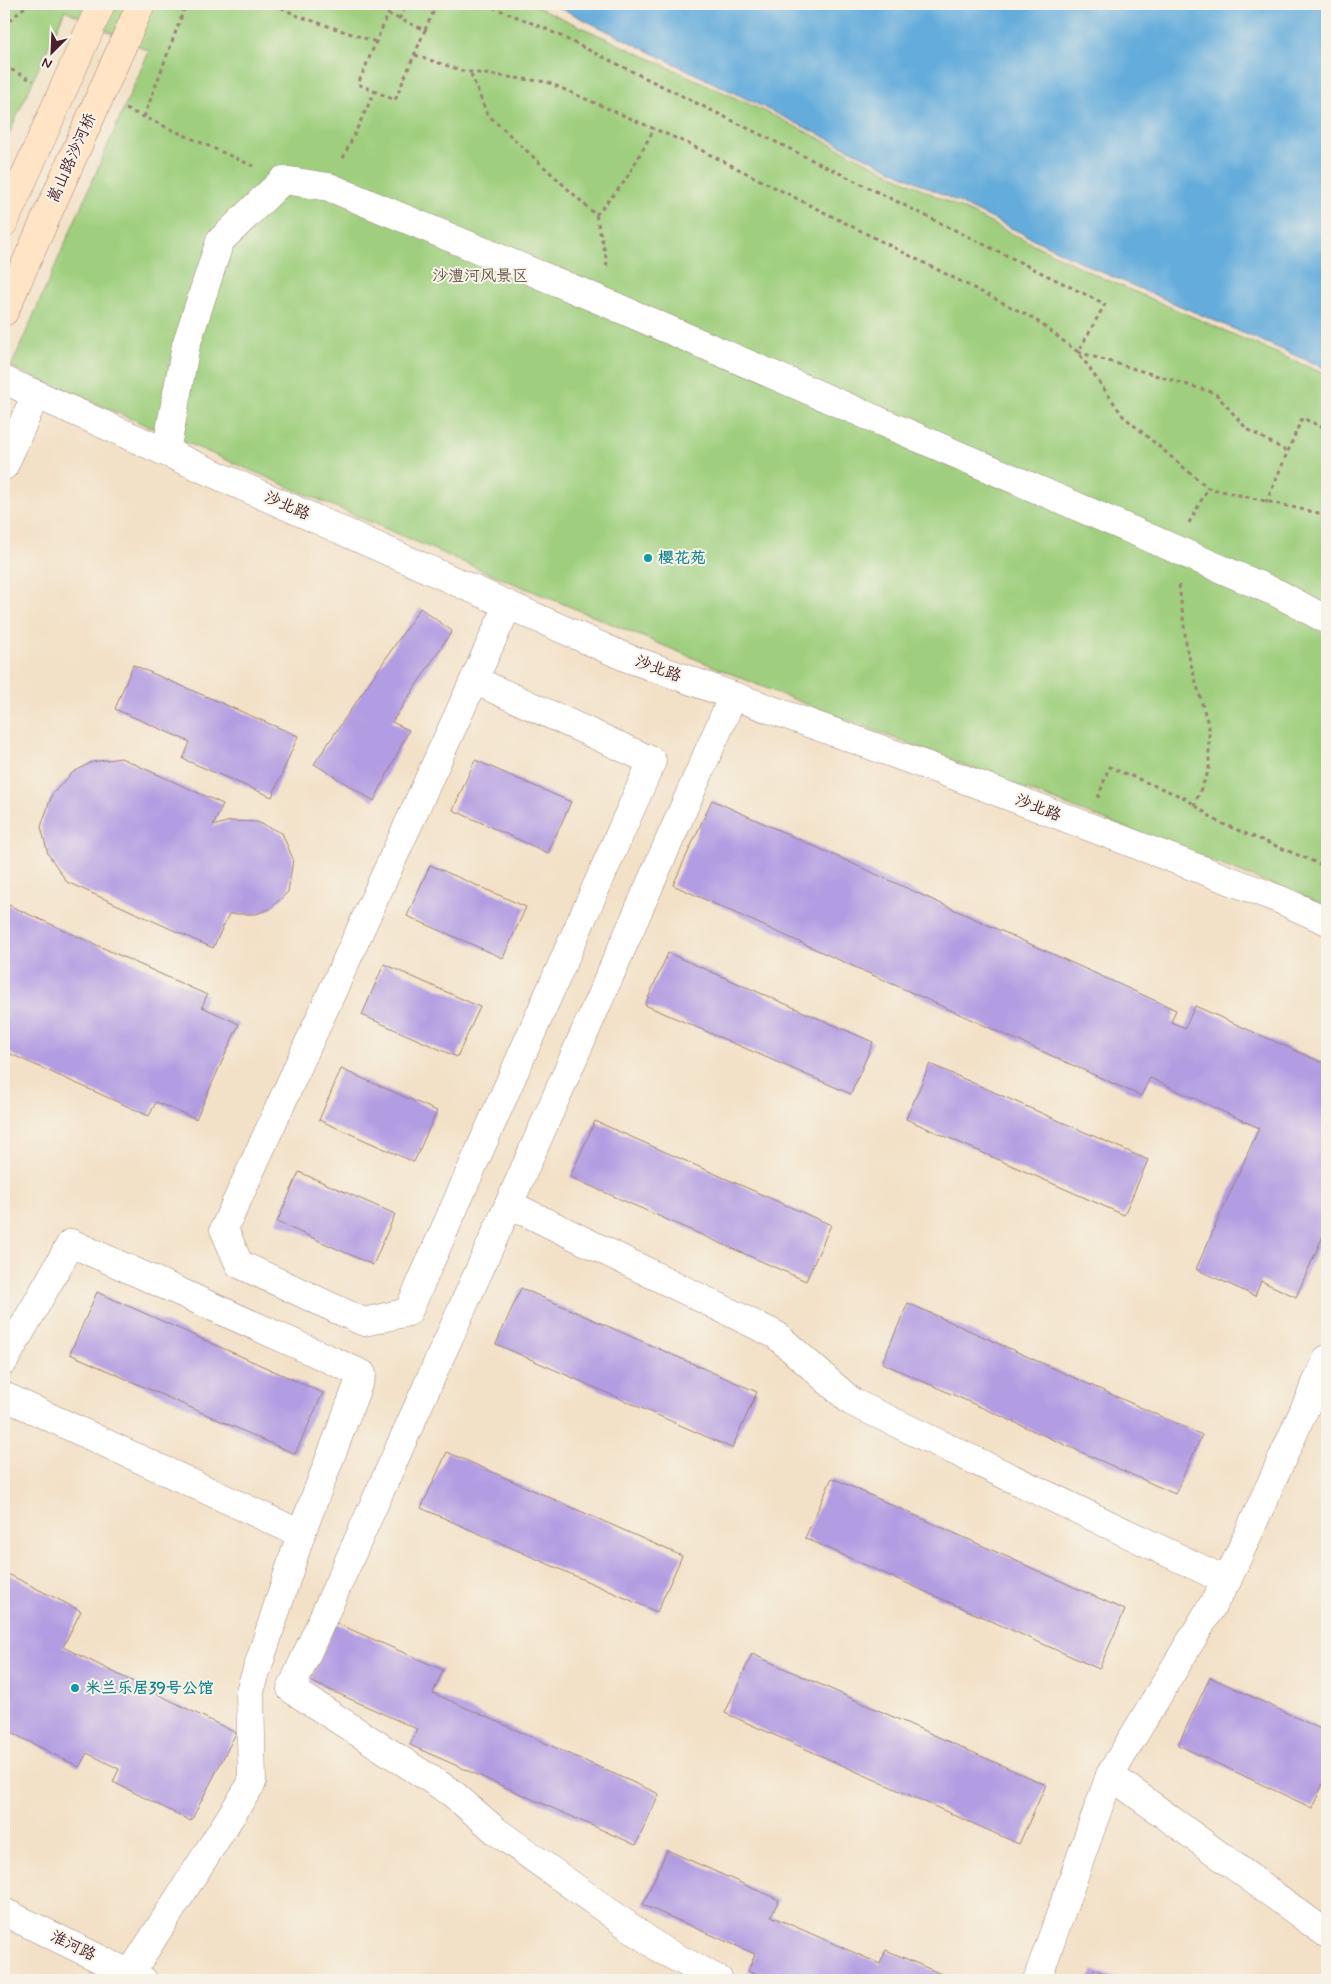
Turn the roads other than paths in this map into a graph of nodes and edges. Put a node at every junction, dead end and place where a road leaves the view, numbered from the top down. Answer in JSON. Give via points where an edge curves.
{"nodes":[{"id":1,"x":101,"y":4,"type":"edge"},
{"id":2,"x":141,"y":4,"type":"edge"},
{"id":3,"x":4,"y":223,"type":"edge"},
{"id":4,"x":4,"y":312,"type":"edge"},
{"id":5,"x":4,"y":380,"type":"edge"},
{"id":6,"x":36,"y":394,"type":"junction"},
{"id":7,"x":166,"y":452,"type":"junction"},
{"id":8,"x":4,"y":466,"type":"edge"},
{"id":9,"x":508,"y":605,"type":"junction"},
{"id":10,"x":1327,"y":620,"type":"edge"},
{"id":11,"x":474,"y":680,"type":"junction"},
{"id":12,"x":733,"y":696,"type":"junction"},
{"id":13,"x":1327,"y":921,"type":"edge"},
{"id":14,"x":509,"y":1204,"type":"junction"},
{"id":15,"x":1327,"y":1359,"type":"edge"},
{"id":16,"x":4,"y":1361,"type":"edge"},
{"id":17,"x":4,"y":1396,"type":"edge"},
{"id":18,"x":301,"y":1534,"type":"junction"},
{"id":19,"x":1228,"y":1580,"type":"junction"},
{"id":20,"x":1110,"y":1775,"type":"junction"},
{"id":21,"x":4,"y":1912,"type":"edge"},
{"id":22,"x":1327,"y":1934,"type":"edge"},
{"id":23,"x":137,"y":1977,"type":"edge"},
{"id":24,"x":719,"y":1980,"type":"edge"},
{"id":25,"x":1037,"y":1980,"type":"edge"}],
"edges":[{"from":1,"to":3,"type":"main road"},
{"from":2,"to":4,"type":"main road","name":"嵩山路沙河桥"},
{"from":5,"to":6,"type":"street","name":"沙北路"},
{"from":6,"to":7,"type":"street","name":"沙北路"},
{"from":6,"to":8,"type":"street"},
{"from":7,"to":9,"type":"street","name":"沙北路"},
{"from":7,"to":10,"type":"street","via":[[186,346],[220,241],[283,180],[329,187],[600,300],[1279,594]]},
{"from":9,"to":11,"type":"street"},
{"from":9,"to":12,"type":"street","name":"沙北路","via":[[625,657]]},
{"from":11,"to":11,"type":"street","via":[[224,1229],[239,1264],[364,1322],[408,1312],[652,761]]},
{"from":12,"to":13,"type":"street","name":"沙北路","via":[[952,775],[1281,900]]},
{"from":12,"to":14,"type":"street"},
{"from":14,"to":19,"type":"street","via":[[776,1335],[852,1402]]},
{"from":14,"to":24,"type":"street","via":[[291,1690],[452,1793],[496,1831],[662,1950]]},
{"from":15,"to":19,"type":"street"},
{"from":16,"to":18,"type":"street","via":[[71,1243],[362,1374]]},
{"from":17,"to":18,"type":"street"},
{"from":18,"to":23,"type":"street","via":[[250,1691],[252,1783]]},
{"from":19,"to":20,"type":"street"},
{"from":20,"to":22,"type":"street"},
{"from":20,"to":25,"type":"street"},
{"from":21,"to":23,"type":"street","name":"淮河路"}]}
